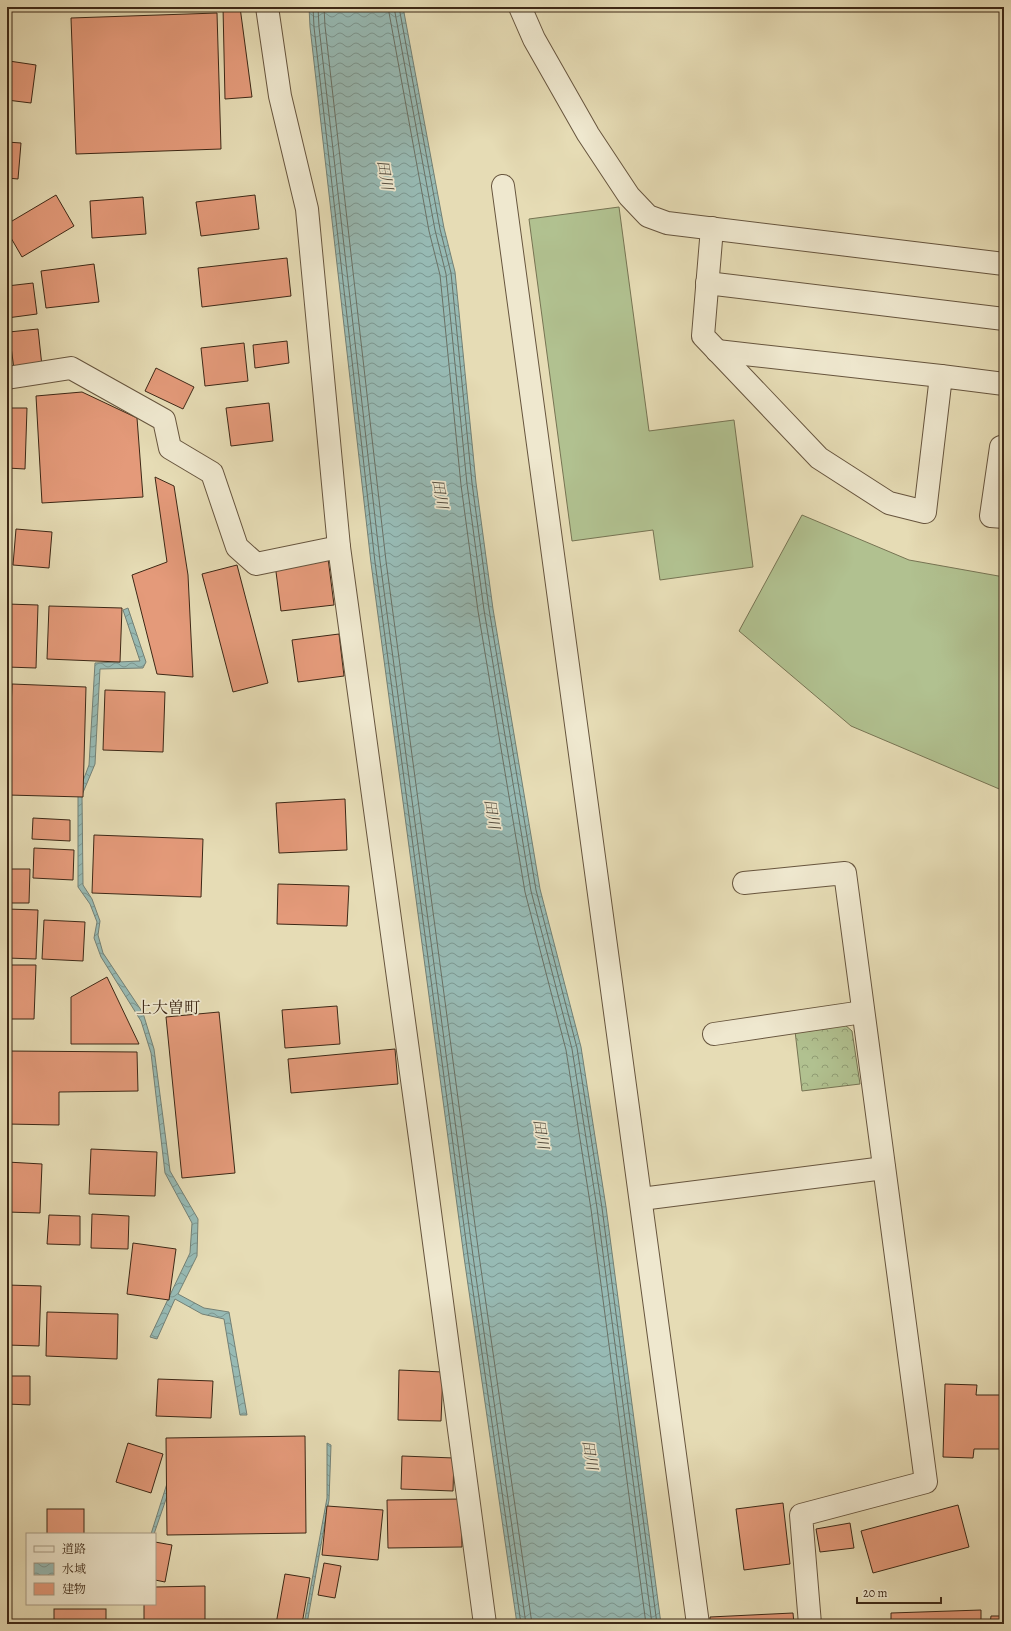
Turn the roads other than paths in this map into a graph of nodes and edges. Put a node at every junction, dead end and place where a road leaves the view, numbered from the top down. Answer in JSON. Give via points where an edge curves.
{"nodes":[{"id":1,"x":267,"y":7,"type":"edge"},
{"id":2,"x":520,"y":7,"type":"edge"},
{"id":3,"x":503,"y":186,"type":"dead end"},
{"id":4,"x":712,"y":228,"type":"junction"},
{"id":5,"x":1004,"y":264,"type":"edge"},
{"id":6,"x":707,"y":283,"type":"junction"},
{"id":7,"x":1004,"y":319,"type":"edge"},
{"id":8,"x":717,"y":351,"type":"junction"},
{"id":9,"x":941,"y":376,"type":"junction"},
{"id":10,"x":7,"y":378,"type":"edge"},
{"id":11,"x":1004,"y":384,"type":"edge"},
{"id":12,"x":1004,"y":448,"type":"edge"},
{"id":13,"x":1004,"y":517,"type":"edge"},
{"id":14,"x":339,"y":547,"type":"junction"},
{"id":15,"x":744,"y":883,"type":"dead end"},
{"id":16,"x":863,"y":1012,"type":"junction"},
{"id":17,"x":714,"y":1034,"type":"dead end"},
{"id":18,"x":884,"y":1168,"type":"junction"},
{"id":19,"x":641,"y":1199,"type":"junction"},
{"id":20,"x":485,"y":1624,"type":"edge"},
{"id":21,"x":698,"y":1624,"type":"edge"},
{"id":22,"x":810,"y":1624,"type":"edge"}],
"edges":[{"from":1,"to":14,"type":"street","via":[[280,96],[307,209]]},
{"from":2,"to":4,"type":"street","via":[[534,39],[588,134],[630,196],[648,216],[667,223]]},
{"from":3,"to":19,"type":"street"},
{"from":4,"to":5,"type":"street"},
{"from":4,"to":6,"type":"street"},
{"from":6,"to":7,"type":"street"},
{"from":6,"to":8,"type":"street","via":[[703,336]]},
{"from":8,"to":9,"type":"street"},
{"from":8,"to":9,"type":"street","via":[[819,458],[889,503],[925,512]]},
{"from":9,"to":11,"type":"street"},
{"from":10,"to":14,"type":"street","via":[[71,368],[164,420],[170,448],[212,473],[237,547],[256,564]]},
{"from":12,"to":13,"type":"street","via":[[1001,447],[991,516]]},
{"from":14,"to":20,"type":"street"},
{"from":15,"to":16,"type":"street","via":[[845,873]]},
{"from":16,"to":17,"type":"street"},
{"from":16,"to":18,"type":"street"},
{"from":18,"to":19,"type":"street"},
{"from":18,"to":22,"type":"street","via":[[926,1482],[801,1515]]},
{"from":19,"to":21,"type":"street"}]}
